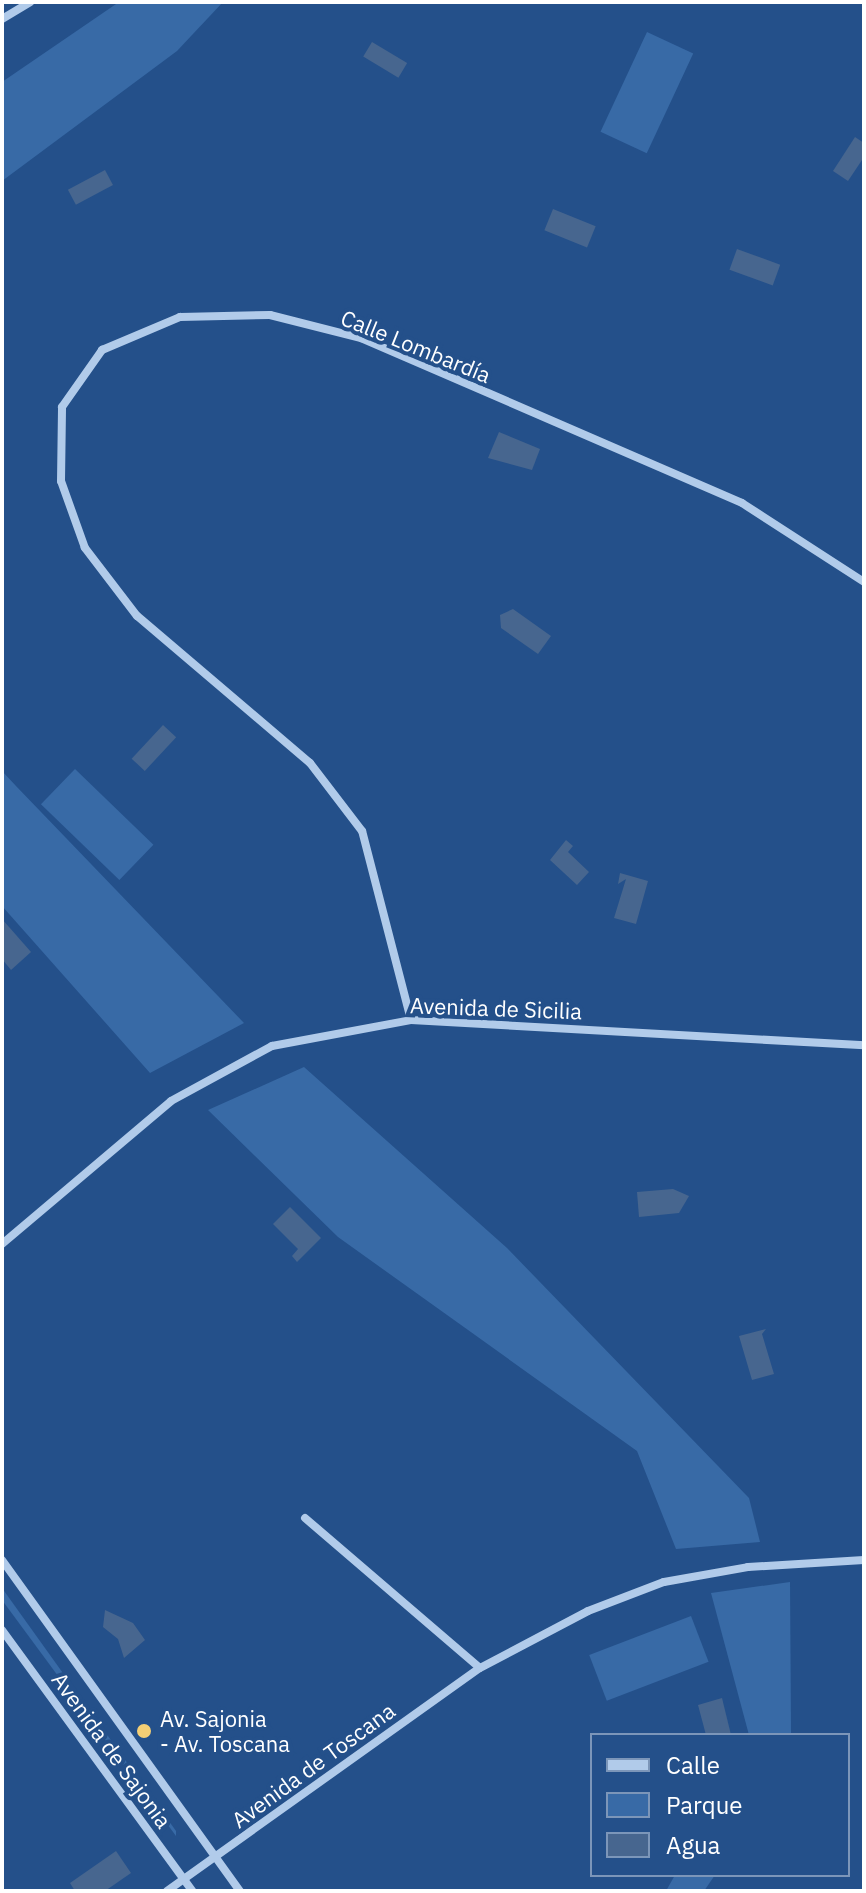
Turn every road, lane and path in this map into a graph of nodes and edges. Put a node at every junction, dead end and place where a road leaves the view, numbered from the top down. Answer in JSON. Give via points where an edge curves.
{"nodes":[{"id":1,"x":30,"y":2,"type":"edge"},
{"id":2,"x":2,"y":19,"type":"edge"},
{"id":3,"x":864,"y":582,"type":"edge"},
{"id":4,"x":411,"y":1020,"type":"junction"},
{"id":5,"x":864,"y":1045,"type":"edge"},
{"id":6,"x":2,"y":1244,"type":"edge"},
{"id":7,"x":305,"y":1518,"type":"dead end"},
{"id":8,"x":2,"y":1560,"type":"edge"},
{"id":9,"x":864,"y":1560,"type":"edge"},
{"id":10,"x":2,"y":1630,"type":"edge"},
{"id":11,"x":480,"y":1668,"type":"junction"},
{"id":12,"x":215,"y":1858,"type":"junction"},
{"id":13,"x":183,"y":1880,"type":"junction"},
{"id":14,"x":167,"y":1891,"type":"edge"},
{"id":15,"x":192,"y":1891,"type":"edge"},
{"id":16,"x":240,"y":1891,"type":"edge"}],
"edges":[{"from":1,"to":2,"type":"street"},
{"from":3,"to":4,"type":"street","name":"Calle Lombardía","via":[[742,503],[361,338],[270,315],[180,317],[102,350],[62,407],[61,481],[85,548],[137,616],[310,763],[362,831]]},
{"from":4,"to":5,"type":"street","name":"Avenida de Sicilia"},
{"from":4,"to":6,"type":"street","name":"Avenida de Sicilia","via":[[272,1046],[183,1094]]},
{"from":7,"to":11,"type":"street"},
{"from":8,"to":12,"type":"street","name":"Avenida de Sajonia"},
{"from":9,"to":11,"type":"street","name":"Avenida de Toscana","via":[[748,1567],[664,1582],[588,1611]]},
{"from":10,"to":13,"type":"street","name":"Avenida de Sajonia"},
{"from":11,"to":12,"type":"street","name":"Avenida de Toscana"},
{"from":12,"to":13,"type":"street","name":"Avenida de Toscana"},
{"from":12,"to":16,"type":"street","name":"Avenida de Sajonia"},
{"from":13,"to":14,"type":"street","name":"Avenida de Toscana"},
{"from":13,"to":15,"type":"street","name":"Avenida de Sajonia"}]}
